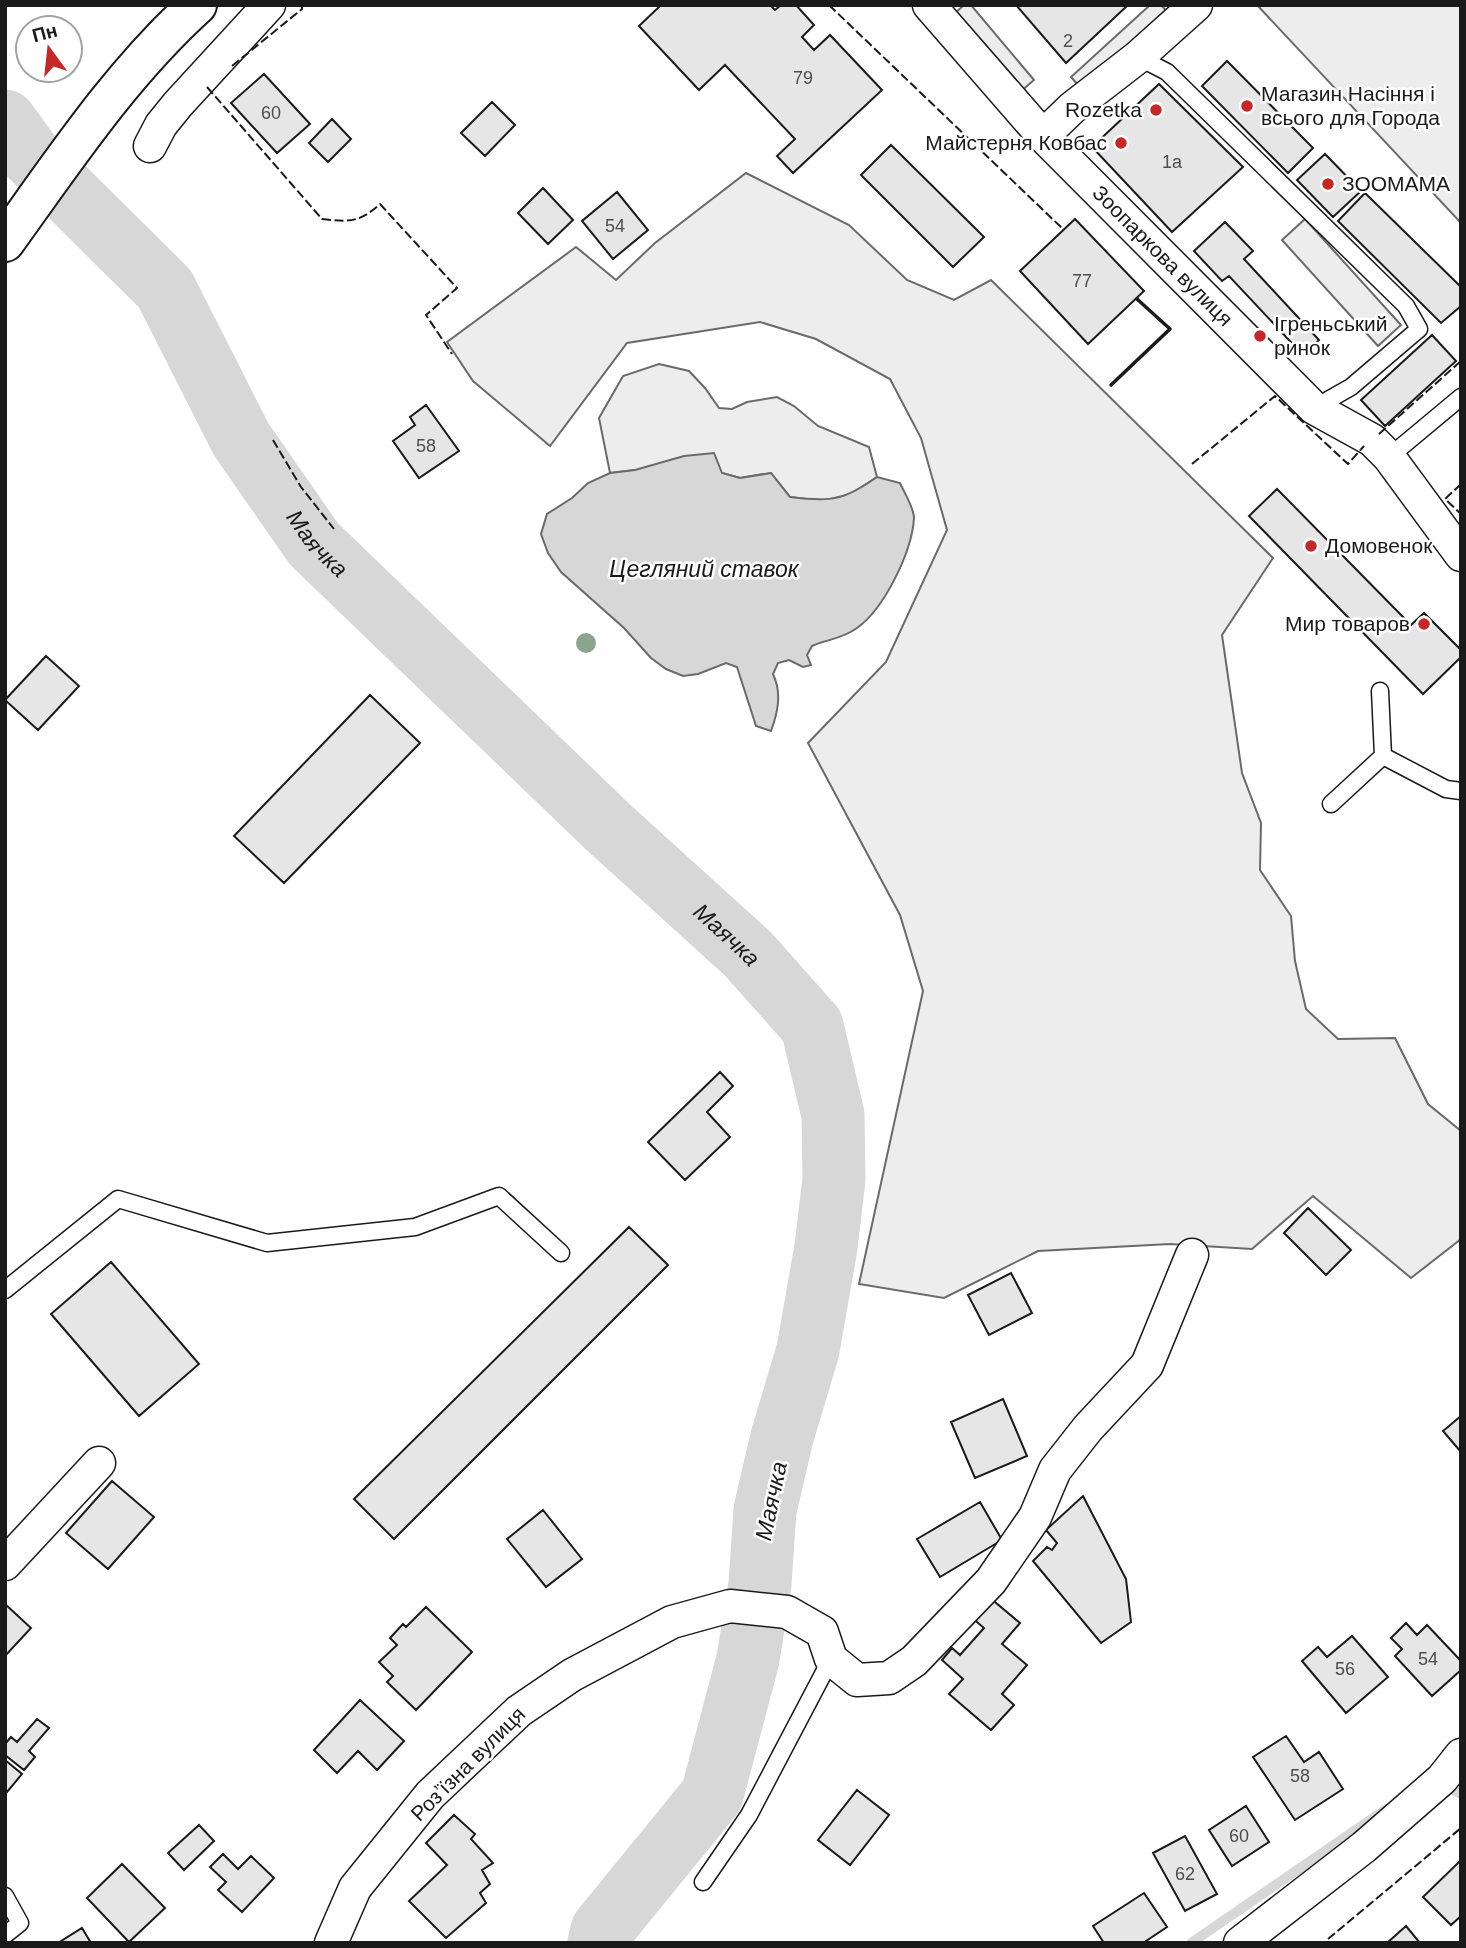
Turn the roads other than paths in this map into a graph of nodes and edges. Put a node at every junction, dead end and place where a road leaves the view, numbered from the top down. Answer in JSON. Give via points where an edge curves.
{"nodes":[{"id":1,"x":197,"y":5,"type":"edge"},
{"id":2,"x":269,"y":5,"type":"edge"},
{"id":3,"x":929,"y":5,"type":"edge"},
{"id":4,"x":1196,"y":5,"type":"edge"},
{"id":5,"x":1138,"y":57,"type":"junction"},
{"id":6,"x":1043,"y":136,"type":"junction"},
{"id":7,"x":150,"y":146,"type":"dead end"},
{"id":8,"x":5,"y":242,"type":"edge"},
{"id":9,"x":1461,"y":397,"type":"edge"},
{"id":10,"x":1314,"y":408,"type":"junction"},
{"id":11,"x":1389,"y":457,"type":"junction"},
{"id":12,"x":1461,"y":555,"type":"edge"},
{"id":13,"x":1380,"y":691,"type":"dead end"},
{"id":14,"x":1383,"y":756,"type":"junction"},
{"id":15,"x":1461,"y":791,"type":"edge"},
{"id":16,"x":1331,"y":804,"type":"dead end"},
{"id":17,"x":561,"y":1253,"type":"dead end"},
{"id":18,"x":1192,"y":1255,"type":"dead end"},
{"id":19,"x":5,"y":1290,"type":"edge"},
{"id":20,"x":99,"y":1463,"type":"dead end"},
{"id":21,"x":5,"y":1564,"type":"edge"},
{"id":22,"x":831,"y":1659,"type":"junction"},
{"id":23,"x":1461,"y":1755,"type":"edge"},
{"id":24,"x":703,"y":1882,"type":"dead end"},
{"id":25,"x":5,"y":1896,"type":"edge"},
{"id":26,"x":5,"y":1935,"type":"edge"},
{"id":27,"x":331,"y":1943,"type":"edge"},
{"id":28,"x":1240,"y":1943,"type":"edge"}],
"edges":[{"from":1,"to":8,"type":"main road","via":[[92,121]]},
{"from":2,"to":7,"type":"street","via":[[178,104]]},
{"from":3,"to":6,"type":"street","name":"Зоопаркова вулиця"},
{"from":4,"to":5,"type":"street"},
{"from":5,"to":6,"type":"street"},
{"from":5,"to":10,"type":"lane","via":[[1167,72],[1406,306],[1419,329],[1351,387]]},
{"from":6,"to":10,"type":"street","name":"Зоопаркова вулиця"},
{"from":9,"to":11,"type":"lane"},
{"from":10,"to":11,"type":"street","name":"Зоопаркова вулиця","via":[[1372,440]]},
{"from":11,"to":12,"type":"street","name":"Зоопаркова вулиця"},
{"from":13,"to":14,"type":"lane"},
{"from":14,"to":15,"type":"lane","via":[[1446,789]]},
{"from":14,"to":16,"type":"lane"},
{"from":17,"to":19,"type":"lane","via":[[499,1196],[415,1227],[267,1243],[118,1199]]},
{"from":18,"to":22,"type":"street","via":[[1147,1366],[1087,1428],[1055,1471],[1035,1517],[991,1581],[914,1661],[889,1678],[857,1680]]},
{"from":20,"to":21,"type":"street"},
{"from":22,"to":24,"type":"lane","via":[[749,1815]]},
{"from":22,"to":27,"type":"street","name":"Розʼїзна вулиця","via":[[822,1632],[787,1612],[730,1606],[673,1622],[572,1675],[519,1711],[430,1795],[355,1888]]},
{"from":23,"to":28,"type":"street","via":[[1442,1779],[1364,1847]]},
{"from":25,"to":26,"type":"lane","via":[[20,1923]]}]}
